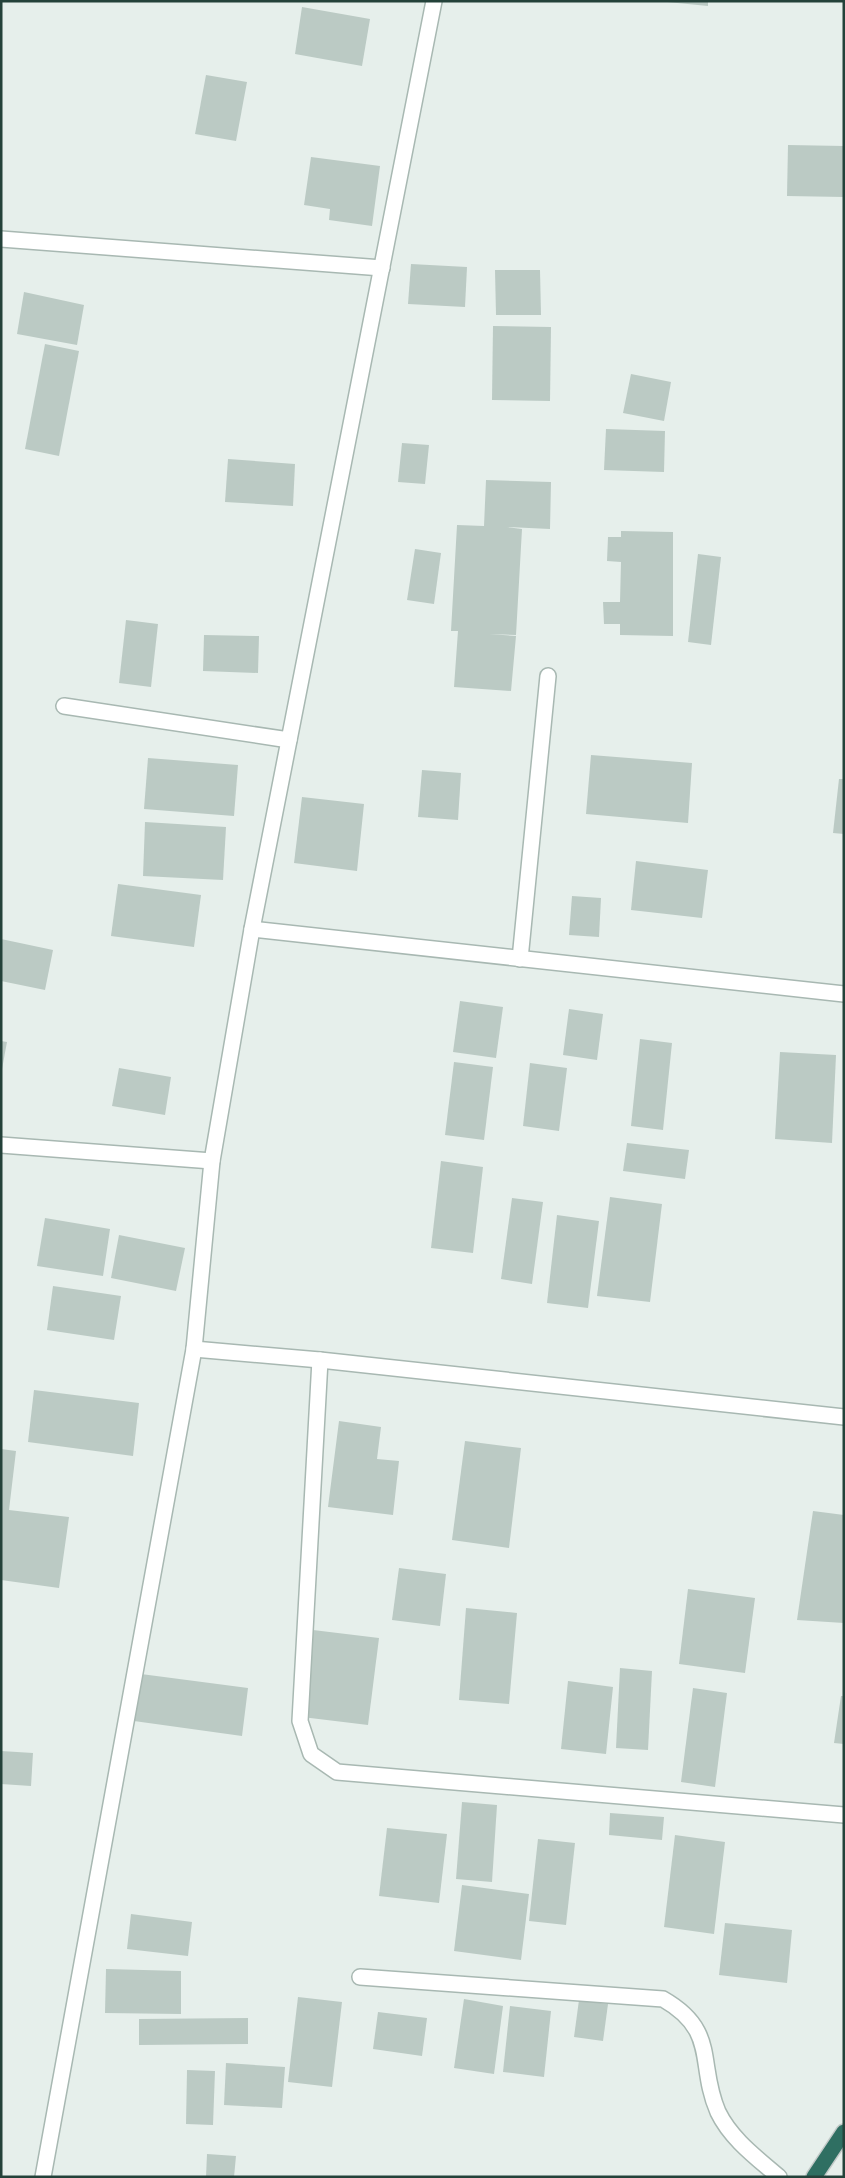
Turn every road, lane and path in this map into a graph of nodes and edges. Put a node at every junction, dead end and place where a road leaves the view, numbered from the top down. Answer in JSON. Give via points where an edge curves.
{"nodes":[{"id":1,"x":434,"y":1,"type":"edge"},
{"id":2,"x":1,"y":239,"type":"edge"},
{"id":3,"x":382,"y":268,"type":"junction"},
{"id":4,"x":548,"y":676,"type":"dead end"},
{"id":5,"x":64,"y":706,"type":"dead end"},
{"id":6,"x":290,"y":740,"type":"junction"},
{"id":7,"x":252,"y":929,"type":"junction"},
{"id":8,"x":520,"y":959,"type":"junction"},
{"id":9,"x":844,"y":994,"type":"edge"},
{"id":10,"x":1,"y":1145,"type":"edge"},
{"id":11,"x":212,"y":1161,"type":"junction"},
{"id":12,"x":194,"y":1349,"type":"junction"},
{"id":13,"x":320,"y":1360,"type":"junction"},
{"id":14,"x":844,"y":1417,"type":"edge"},
{"id":15,"x":844,"y":1815,"type":"edge"},
{"id":16,"x":360,"y":1977,"type":"dead end"},
{"id":17,"x":844,"y":2132,"type":"edge"},
{"id":18,"x":43,"y":2177,"type":"edge"},
{"id":19,"x":779,"y":2177,"type":"edge"},
{"id":20,"x":814,"y":2177,"type":"edge"}],
"edges":[{"from":1,"to":3,"type":"street"},
{"from":2,"to":3,"type":"street"},
{"from":3,"to":6,"type":"street"},
{"from":4,"to":8,"type":"street"},
{"from":5,"to":6,"type":"street"},
{"from":6,"to":7,"type":"street"},
{"from":7,"to":8,"type":"street"},
{"from":7,"to":11,"type":"street"},
{"from":8,"to":9,"type":"street"},
{"from":10,"to":11,"type":"street"},
{"from":11,"to":12,"type":"street"},
{"from":12,"to":13,"type":"street"},
{"from":12,"to":18,"type":"street"},
{"from":13,"to":14,"type":"street"},
{"from":13,"to":15,"type":"street","via":[[300,1722],[311,1754],[337,1772]]},
{"from":16,"to":19,"type":"street","via":[[664,1999],[686,2015],[701,2036],[710,2085],[719,2112],[738,2140]]},
{"from":17,"to":20,"type":"highway"}]}
